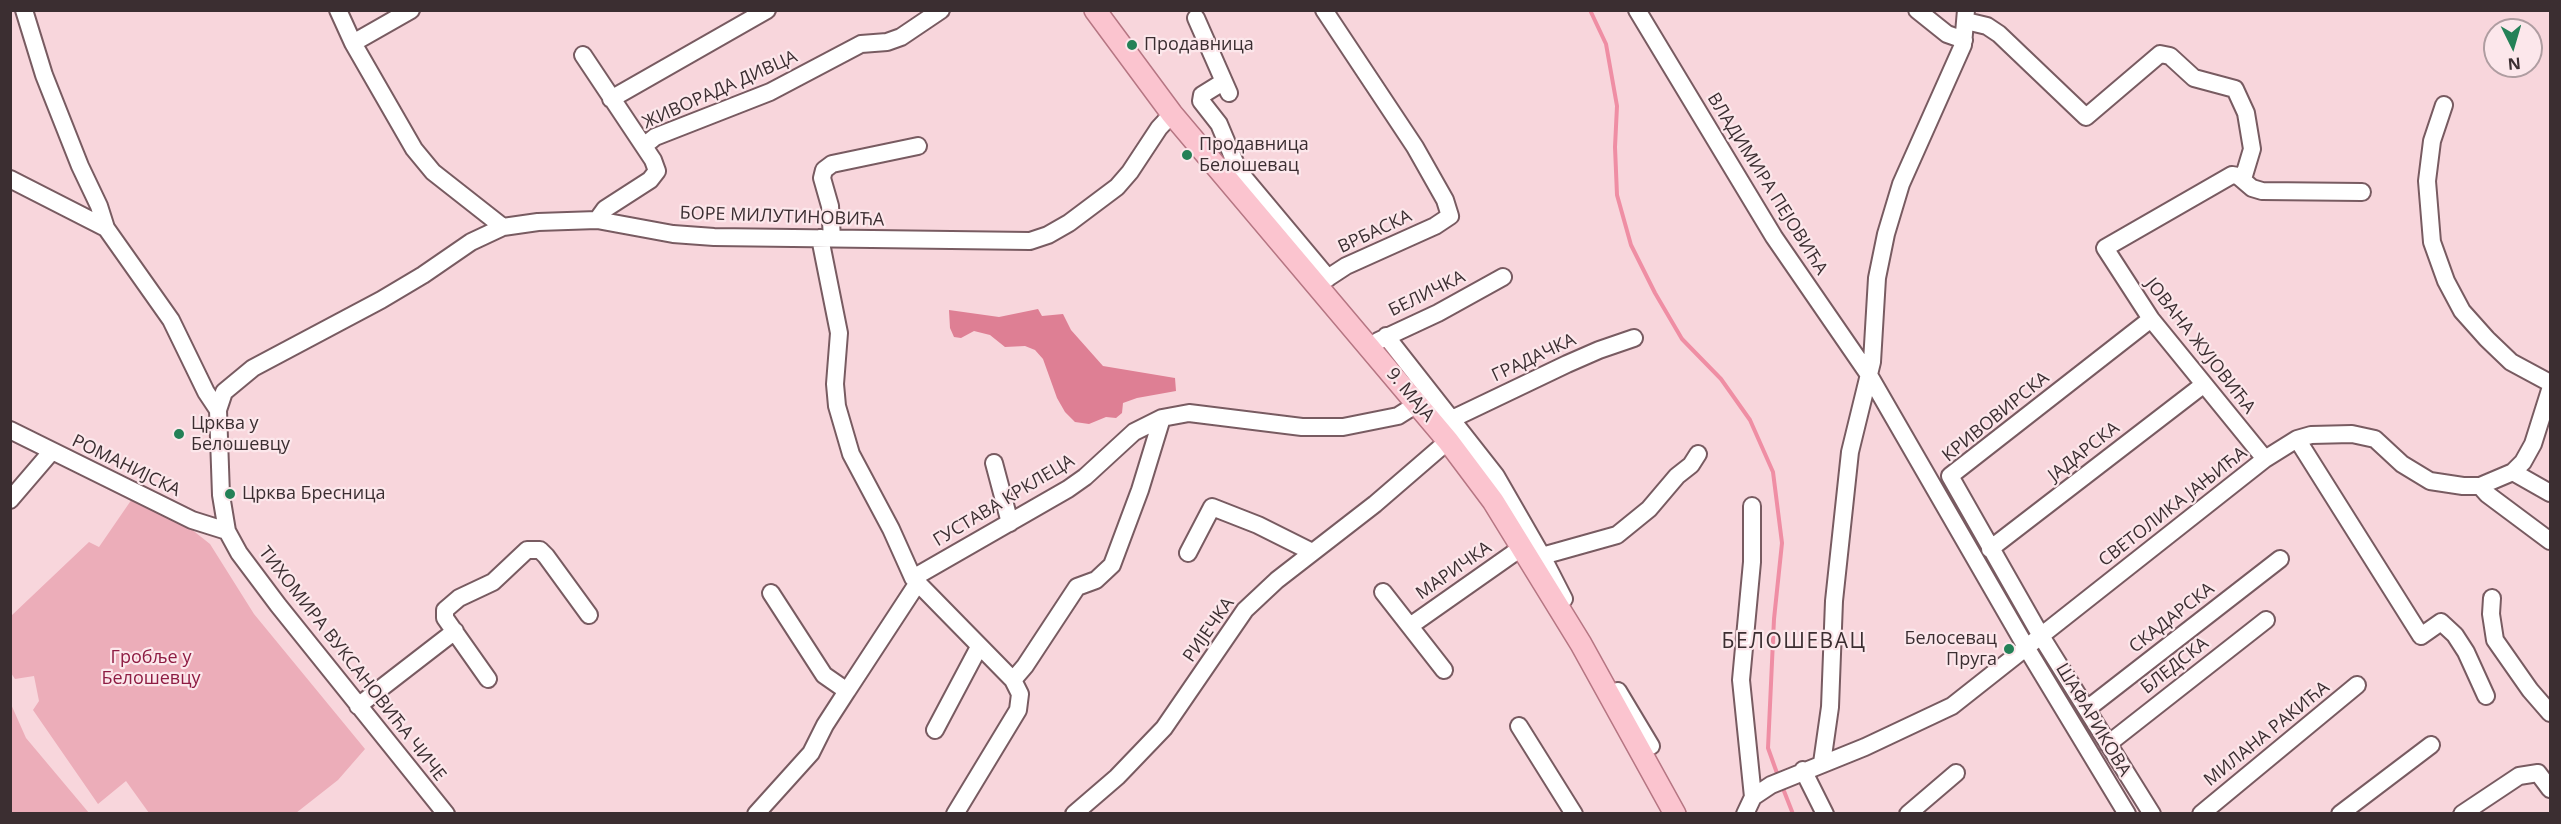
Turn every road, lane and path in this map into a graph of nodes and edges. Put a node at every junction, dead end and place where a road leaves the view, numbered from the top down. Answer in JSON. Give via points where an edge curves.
{"nodes":[{"id":1,"x":24,"y":10,"type":"edge"},
{"id":2,"x":338,"y":10,"type":"edge"},
{"id":3,"x":411,"y":10,"type":"edge"},
{"id":4,"x":767,"y":10,"type":"edge"},
{"id":5,"x":941,"y":10,"type":"edge"},
{"id":6,"x":1324,"y":10,"type":"edge"},
{"id":7,"x":1637,"y":10,"type":"edge"},
{"id":8,"x":1917,"y":10,"type":"edge"},
{"id":9,"x":1096,"y":11,"type":"edge"},
{"id":10,"x":1966,"y":16,"type":"edge"},
{"id":11,"x":1196,"y":18,"type":"dead end"},
{"id":12,"x":1964,"y":40,"type":"junction"},
{"id":13,"x":353,"y":43,"type":"junction"},
{"id":14,"x":583,"y":55,"type":"dead end"},
{"id":15,"x":611,"y":99,"type":"junction"},
{"id":16,"x":2444,"y":105,"type":"dead end"},
{"id":17,"x":1172,"y":114,"type":"junction"},
{"id":18,"x":644,"y":146,"type":"junction"},
{"id":19,"x":918,"y":146,"type":"dead end"},
{"id":20,"x":10,"y":179,"type":"edge"},
{"id":21,"x":2243,"y":179,"type":"junction"},
{"id":22,"x":2362,"y":192,"type":"dead end"},
{"id":23,"x":597,"y":220,"type":"junction"},
{"id":24,"x":503,"y":227,"type":"junction"},
{"id":25,"x":106,"y":228,"type":"junction"},
{"id":26,"x":826,"y":238,"type":"junction"},
{"id":27,"x":1503,"y":277,"type":"dead end"},
{"id":28,"x":1322,"y":281,"type":"junction"},
{"id":29,"x":2151,"y":319,"type":"junction"},
{"id":30,"x":1634,"y":338,"type":"dead end"},
{"id":31,"x":1378,"y":341,"type":"junction"},
{"id":32,"x":1869,"y":375,"type":"junction"},
{"id":33,"x":2203,"y":385,"type":"junction"},
{"id":34,"x":2550,"y":390,"type":"edge"},
{"id":35,"x":1417,"y":404,"type":"junction"},
{"id":36,"x":218,"y":410,"type":"junction"},
{"id":37,"x":1162,"y":418,"type":"junction"},
{"id":38,"x":1452,"y":419,"type":"junction"},
{"id":39,"x":10,"y":430,"type":"edge"},
{"id":40,"x":2297,"y":439,"type":"junction"},
{"id":41,"x":1448,"y":441,"type":"junction"},
{"id":42,"x":52,"y":451,"type":"junction"},
{"id":43,"x":1698,"y":454,"type":"dead end"},
{"id":44,"x":2265,"y":459,"type":"junction"},
{"id":45,"x":994,"y":463,"type":"dead end"},
{"id":46,"x":2513,"y":472,"type":"junction"},
{"id":47,"x":1496,"y":477,"type":"junction"},
{"id":48,"x":2480,"y":486,"type":"junction"},
{"id":49,"x":2550,"y":493,"type":"edge"},
{"id":50,"x":10,"y":500,"type":"edge"},
{"id":51,"x":1492,"y":501,"type":"junction"},
{"id":52,"x":1752,"y":506,"type":"dead end"},
{"id":53,"x":1010,"y":523,"type":"junction"},
{"id":54,"x":227,"y":531,"type":"junction"},
{"id":55,"x":2550,"y":541,"type":"edge"},
{"id":56,"x":1521,"y":548,"type":"junction"},
{"id":57,"x":1990,"y":549,"type":"junction"},
{"id":58,"x":1312,"y":552,"type":"junction"},
{"id":59,"x":1188,"y":553,"type":"dead end"},
{"id":60,"x":1542,"y":556,"type":"junction"},
{"id":61,"x":2280,"y":559,"type":"dead end"},
{"id":62,"x":915,"y":581,"type":"junction"},
{"id":63,"x":771,"y":592,"type":"dead end"},
{"id":64,"x":1383,"y":592,"type":"dead end"},
{"id":65,"x":2492,"y":597,"type":"dead end"},
{"id":66,"x":589,"y":615,"type":"dead end"},
{"id":67,"x":2266,"y":620,"type":"dead end"},
{"id":68,"x":1410,"y":626,"type":"junction"},
{"id":69,"x":454,"y":631,"type":"junction"},
{"id":70,"x":2041,"y":636,"type":"junction"},
{"id":71,"x":979,"y":647,"type":"junction"},
{"id":72,"x":2026,"y":647,"type":"junction"},
{"id":73,"x":1444,"y":670,"type":"dead end"},
{"id":74,"x":488,"y":679,"type":"dead end"},
{"id":75,"x":1013,"y":680,"type":"junction"},
{"id":76,"x":2357,"y":685,"type":"dead end"},
{"id":77,"x":847,"y":691,"type":"junction"},
{"id":78,"x":2486,"y":696,"type":"dead end"},
{"id":79,"x":1617,"y":699,"type":"junction"},
{"id":80,"x":358,"y":706,"type":"junction"},
{"id":81,"x":2087,"y":709,"type":"junction"},
{"id":82,"x":2550,"y":713,"type":"edge"},
{"id":83,"x":1519,"y":726,"type":"dead end"},
{"id":84,"x":935,"y":730,"type":"dead end"},
{"id":85,"x":1827,"y":731,"type":"junction"},
{"id":86,"x":2108,"y":744,"type":"junction"},
{"id":87,"x":2431,"y":745,"type":"dead end"},
{"id":88,"x":1651,"y":746,"type":"dead end"},
{"id":89,"x":1851,"y":752,"type":"junction"},
{"id":90,"x":1822,"y":763,"type":"junction"},
{"id":91,"x":1800,"y":771,"type":"junction"},
{"id":92,"x":1956,"y":773,"type":"dead end"},
{"id":93,"x":2550,"y":789,"type":"edge"},
{"id":94,"x":1753,"y":797,"type":"junction"},
{"id":95,"x":1668,"y":811,"type":"edge"},
{"id":96,"x":446,"y":813,"type":"edge"},
{"id":97,"x":756,"y":813,"type":"edge"},
{"id":98,"x":955,"y":813,"type":"edge"},
{"id":99,"x":1074,"y":813,"type":"edge"},
{"id":100,"x":1574,"y":813,"type":"edge"},
{"id":101,"x":1745,"y":813,"type":"edge"},
{"id":102,"x":1825,"y":813,"type":"edge"},
{"id":103,"x":1908,"y":813,"type":"edge"},
{"id":104,"x":2127,"y":813,"type":"edge"},
{"id":105,"x":2152,"y":813,"type":"edge"},
{"id":106,"x":2201,"y":813,"type":"edge"},
{"id":107,"x":2340,"y":813,"type":"edge"},
{"id":108,"x":2462,"y":813,"type":"edge"}],
"edges":[{"from":1,"to":25,"type":"street","name":"ТИХОМИРА ВУКСАНОВИЋА ЧИЧЕ","via":[[44,75]]},
{"from":2,"to":13,"type":"street"},
{"from":3,"to":13,"type":"street"},
{"from":4,"to":15,"type":"street"},
{"from":5,"to":18,"type":"street","name":"ЖИВОРАДА ДИВЦА","via":[[901,37],[861,44],[770,92],[655,137]]},
{"from":6,"to":28,"type":"street","name":"ВРБАСКА","via":[[1415,147],[1450,216]]},
{"from":7,"to":32,"type":"street","name":"ВЛАДИМИРА ПЕЈОВИЋА","via":[[1774,237]]},
{"from":8,"to":12,"type":"street","via":[[1947,34]]},
{"from":9,"to":17,"type":"main road","name":"9. МАЈА"},
{"from":10,"to":12,"type":"street"},
{"from":10,"to":21,"type":"street","via":[[1999,34],[2086,117],[2160,54],[2170,56],[2194,78],[2235,89],[2246,113],[2252,149]]},
{"from":11,"to":28,"type":"street","via":[[1226,87],[1202,94],[1202,101],[1219,124],[1237,167]]},
{"from":12,"to":32,"type":"street","via":[[1901,184],[1886,234],[1877,278]]},
{"from":13,"to":24,"type":"street","via":[[417,153],[449,186]]},
{"from":14,"to":15,"type":"street"},
{"from":15,"to":18,"type":"street"},
{"from":16,"to":34,"type":"street","via":[[2432,141],[2427,181],[2432,242],[2446,281],[2462,311],[2487,339]]},
{"from":17,"to":26,"type":"street","name":"БОРЕ МИЛУТИНОВИЋА","via":[[1117,187],[1048,235],[1022,241]]},
{"from":17,"to":28,"type":"main road","name":"9. МАЈА"},
{"from":18,"to":23,"type":"street","via":[[657,166],[656,174]]},
{"from":19,"to":26,"type":"street","via":[[832,164],[824,170],[822,178],[830,206]]},
{"from":20,"to":25,"type":"street"},
{"from":21,"to":22,"type":"street","via":[[2262,191]]},
{"from":21,"to":29,"type":"street","name":"ЈОВАНА ЖУЈОВИЋА","via":[[2232,175],[2105,248]]},
{"from":23,"to":24,"type":"street","name":"БОРЕ МИЛУТИНОВИЋА"},
{"from":23,"to":26,"type":"street","name":"БОРЕ МИЛУТИНОВИЋА","via":[[691,236]]},
{"from":24,"to":36,"type":"street","name":"БОРЕ МИЛУТИНОВИЋА","via":[[471,242],[381,300],[253,368],[224,392]]},
{"from":25,"to":36,"type":"street","name":"ТИХОМИРА ВУКСАНОВИЋА ЧИЧЕ","via":[[171,320]]},
{"from":26,"to":62,"type":"street","via":[[839,333],[835,384],[839,417],[851,454]]},
{"from":27,"to":31,"type":"street","name":"БЕЛИЧКА"},
{"from":28,"to":31,"type":"main road","name":"9. МАЈА"},
{"from":29,"to":33,"type":"street","name":"ЈОВАНА ЖУЈОВИЋА"},
{"from":29,"to":57,"type":"street","name":"КРИВОВИРСКА","via":[[1950,476]]},
{"from":30,"to":38,"type":"street","name":"ГРАДАЧКА","via":[[1588,354]]},
{"from":31,"to":35,"type":"main road","name":"9. МАЈА"},
{"from":31,"to":38,"type":"street","via":[[1401,359]]},
{"from":32,"to":72,"type":"street","name":"ВЛАДИМИРА ПЕЈОВИЋА"},
{"from":32,"to":85,"type":"street","via":[[1850,452],[1834,602]]},
{"from":33,"to":44,"type":"street","name":"ЈОВАНА ЖУЈОВИЋА"},
{"from":33,"to":57,"type":"street","name":"ЈАДАРСКА"},
{"from":34,"to":46,"type":"street","via":[[2529,453]]},
{"from":35,"to":37,"type":"street","name":"ГУСТАВА КРКЛЕЦА","via":[[1398,416],[1343,427],[1302,427],[1189,413]]},
{"from":35,"to":41,"type":"main road","name":"9. МАЈА"},
{"from":36,"to":54,"type":"street","name":"ТИХОМИРА ВУКСАНОВИЋА ЧИЧЕ","via":[[221,495]]},
{"from":37,"to":53,"type":"street","name":"ГУСТАВА КРКЛЕЦА","via":[[1134,432],[1077,483]]},
{"from":37,"to":75,"type":"street","via":[[1144,481],[1112,566],[1096,580],[1077,587]]},
{"from":38,"to":47,"type":"street"},
{"from":39,"to":42,"type":"street","name":"РОМАНИЈСКА"},
{"from":40,"to":44,"type":"street","name":"СВЕТОЛИКА ЈАЊИЋА"},
{"from":40,"to":48,"type":"street","name":"СВЕТОЛИКА ЈАЊИЋА","via":[[2352,434],[2375,439],[2402,464],[2430,481]]},
{"from":40,"to":78,"type":"street","via":[[2421,636],[2441,622],[2466,652]]},
{"from":41,"to":51,"type":"main road","name":"9. МАЈА"},
{"from":41,"to":58,"type":"street","name":"РИЈЕЧКА"},
{"from":42,"to":50,"type":"street"},
{"from":42,"to":54,"type":"street","name":"РОМАНИЈСКА","via":[[192,519]]},
{"from":43,"to":60,"type":"street","via":[[1649,509],[1617,535]]},
{"from":44,"to":70,"type":"street","name":"СВЕТОЛИКА ЈАЊИЋА"},
{"from":45,"to":53,"type":"street"},
{"from":46,"to":48,"type":"street","name":"СВЕТОЛИКА ЈАЊИЋА"},
{"from":46,"to":49,"type":"street"},
{"from":47,"to":51,"type":"street"},
{"from":47,"to":60,"type":"street"},
{"from":48,"to":55,"type":"street"},
{"from":51,"to":56,"type":"main road","name":"9. МАЈА"},
{"from":52,"to":94,"type":"street","via":[[1754,535],[1741,680]]},
{"from":53,"to":62,"type":"street","name":"ГУСТАВА КРКЛЕЦА"},
{"from":54,"to":80,"type":"street","name":"ТИХОМИРА ВУКСАНОВИЋА ЧИЧЕ","via":[[252,572]]},
{"from":56,"to":68,"type":"street","name":"МАРИЧКА"},
{"from":56,"to":79,"type":"main road","name":"9. МАЈА"},
{"from":57,"to":70,"type":"street","name":"КРИВОВИРСКА"},
{"from":58,"to":59,"type":"street","via":[[1212,507]]},
{"from":58,"to":99,"type":"street","name":"РИЈЕЧКА","via":[[1245,610],[1164,728],[1117,777]]},
{"from":60,"to":79,"type":"street"},
{"from":61,"to":81,"type":"street","name":"СКАДАРСКА"},
{"from":62,"to":71,"type":"street"},
{"from":62,"to":77,"type":"street"},
{"from":63,"to":77,"type":"street","via":[[824,675]]},
{"from":64,"to":68,"type":"street","name":"МАРИЧКА"},
{"from":65,"to":82,"type":"street","via":[[2495,640]]},
{"from":66,"to":69,"type":"street","via":[[546,556],[532,548],[520,554],[493,582],[448,605],[445,618]]},
{"from":67,"to":86,"type":"street","name":"БЛЕДСКА"},
{"from":68,"to":73,"type":"street","name":"МАРИЧКА"},
{"from":69,"to":74,"type":"street"},
{"from":69,"to":80,"type":"street"},
{"from":70,"to":72,"type":"street","name":"СВЕТОЛИКА ЈАЊИЋА"},
{"from":70,"to":81,"type":"street","name":"КРИВОВИРСКА"},
{"from":71,"to":75,"type":"street"},
{"from":71,"to":84,"type":"street"},
{"from":72,"to":89,"type":"street","name":"СВЕТОЛИКА ЈАЊИЋА","via":[[1952,706]]},
{"from":72,"to":104,"type":"street","name":"ШАФАРИКОВА"},
{"from":75,"to":98,"type":"street","via":[[1020,694],[1018,710]]},
{"from":76,"to":106,"type":"street","name":"МИЛАНА РАКИЋА"},
{"from":77,"to":97,"type":"street","via":[[811,753]]},
{"from":79,"to":88,"type":"street"},
{"from":79,"to":95,"type":"main road","name":"9. МАЈА"},
{"from":80,"to":96,"type":"street","name":"ТИХОМИРА ВУКСАНОВИЋА ЧИЧЕ"},
{"from":81,"to":86,"type":"street","name":"КРИВОВИРСКА"},
{"from":83,"to":100,"type":"street"},
{"from":85,"to":89,"type":"street","via":[[1836,747]]},
{"from":85,"to":90,"type":"street"},
{"from":86,"to":105,"type":"street","name":"КРИВОВИРСКА"},
{"from":87,"to":107,"type":"street"},
{"from":89,"to":90,"type":"street","name":"СВЕТОЛИКА ЈАЊИЋА"},
{"from":90,"to":91,"type":"street","name":"СВЕТОЛИКА ЈАЊИЋА"},
{"from":91,"to":94,"type":"street","name":"СВЕТОЛИКА ЈАЊИЋА"},
{"from":91,"to":102,"type":"street"},
{"from":92,"to":103,"type":"street"},
{"from":93,"to":108,"type":"street","via":[[2538,773],[2519,776]]},
{"from":94,"to":101,"type":"street"}]}
